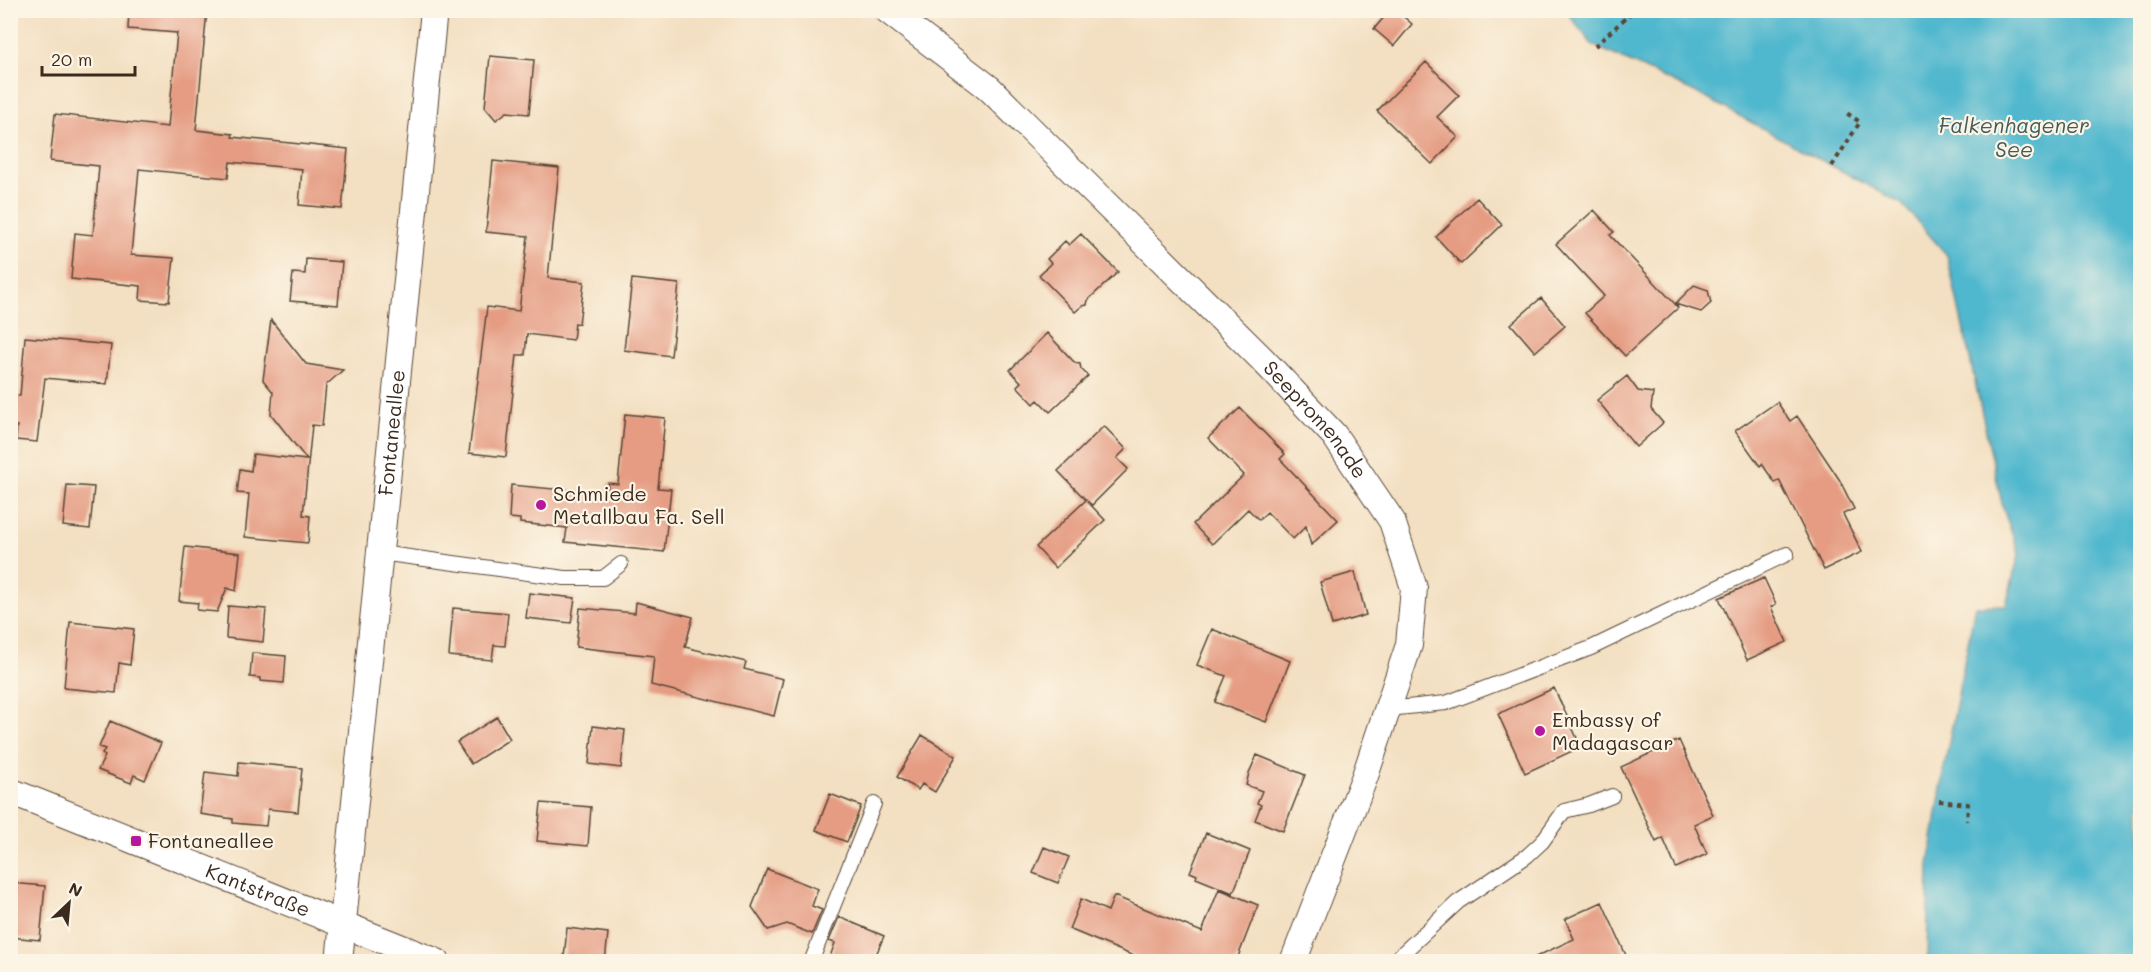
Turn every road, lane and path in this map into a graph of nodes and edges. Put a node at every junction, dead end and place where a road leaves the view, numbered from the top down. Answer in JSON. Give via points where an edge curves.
{"nodes":[{"id":1,"x":434,"y":10,"type":"edge"},
{"id":2,"x":887,"y":10,"type":"edge"},
{"id":3,"x":1632,"y":12,"type":"dead end"},
{"id":4,"x":1595,"y":46,"type":"dead end"},
{"id":5,"x":1845,"y":112,"type":"dead end"},
{"id":6,"x":1832,"y":166,"type":"dead end"},
{"id":7,"x":380,"y":552,"type":"junction"},
{"id":8,"x":1787,"y":554,"type":"dead end"},
{"id":9,"x":621,"y":564,"type":"dead end"},
{"id":10,"x":1388,"y":709,"type":"junction"},
{"id":11,"x":10,"y":791,"type":"edge"},
{"id":12,"x":1612,"y":796,"type":"dead end"},
{"id":13,"x":1939,"y":801,"type":"dead end"},
{"id":14,"x":874,"y":804,"type":"dead end"},
{"id":15,"x":1967,"y":821,"type":"dead end"},
{"id":16,"x":343,"y":924,"type":"junction"},
{"id":17,"x":339,"y":962,"type":"edge"},
{"id":18,"x":437,"y":962,"type":"edge"},
{"id":19,"x":812,"y":962,"type":"edge"},
{"id":20,"x":1293,"y":962,"type":"edge"},
{"id":21,"x":1393,"y":962,"type":"edge"}],
"edges":[{"from":1,"to":7,"type":"street","name":"Fontaneallee"},
{"from":2,"to":10,"type":"street","name":"Seepromenade","via":[[989,88],[1334,435],[1392,521],[1414,588],[1409,645]]},
{"from":3,"to":4,"type":"path"},
{"from":5,"to":6,"type":"path","via":[[1860,122]]},
{"from":7,"to":9,"type":"lane","via":[[565,578],[603,578]]},
{"from":7,"to":16,"type":"street","name":"Fontaneallee"},
{"from":8,"to":10,"type":"lane","via":[[1591,648],[1446,703]]},
{"from":10,"to":20,"type":"street","name":"Seepromenade"},
{"from":11,"to":16,"type":"street","name":"Kantstraße"},
{"from":12,"to":21,"type":"lane","via":[[1564,811],[1527,856],[1458,902]]},
{"from":13,"to":15,"type":"path","via":[[1968,804]]},
{"from":14,"to":19,"type":"lane"},
{"from":16,"to":17,"type":"street","name":"Fontaneallee"},
{"from":16,"to":18,"type":"street","name":"Kantstraße"}]}
